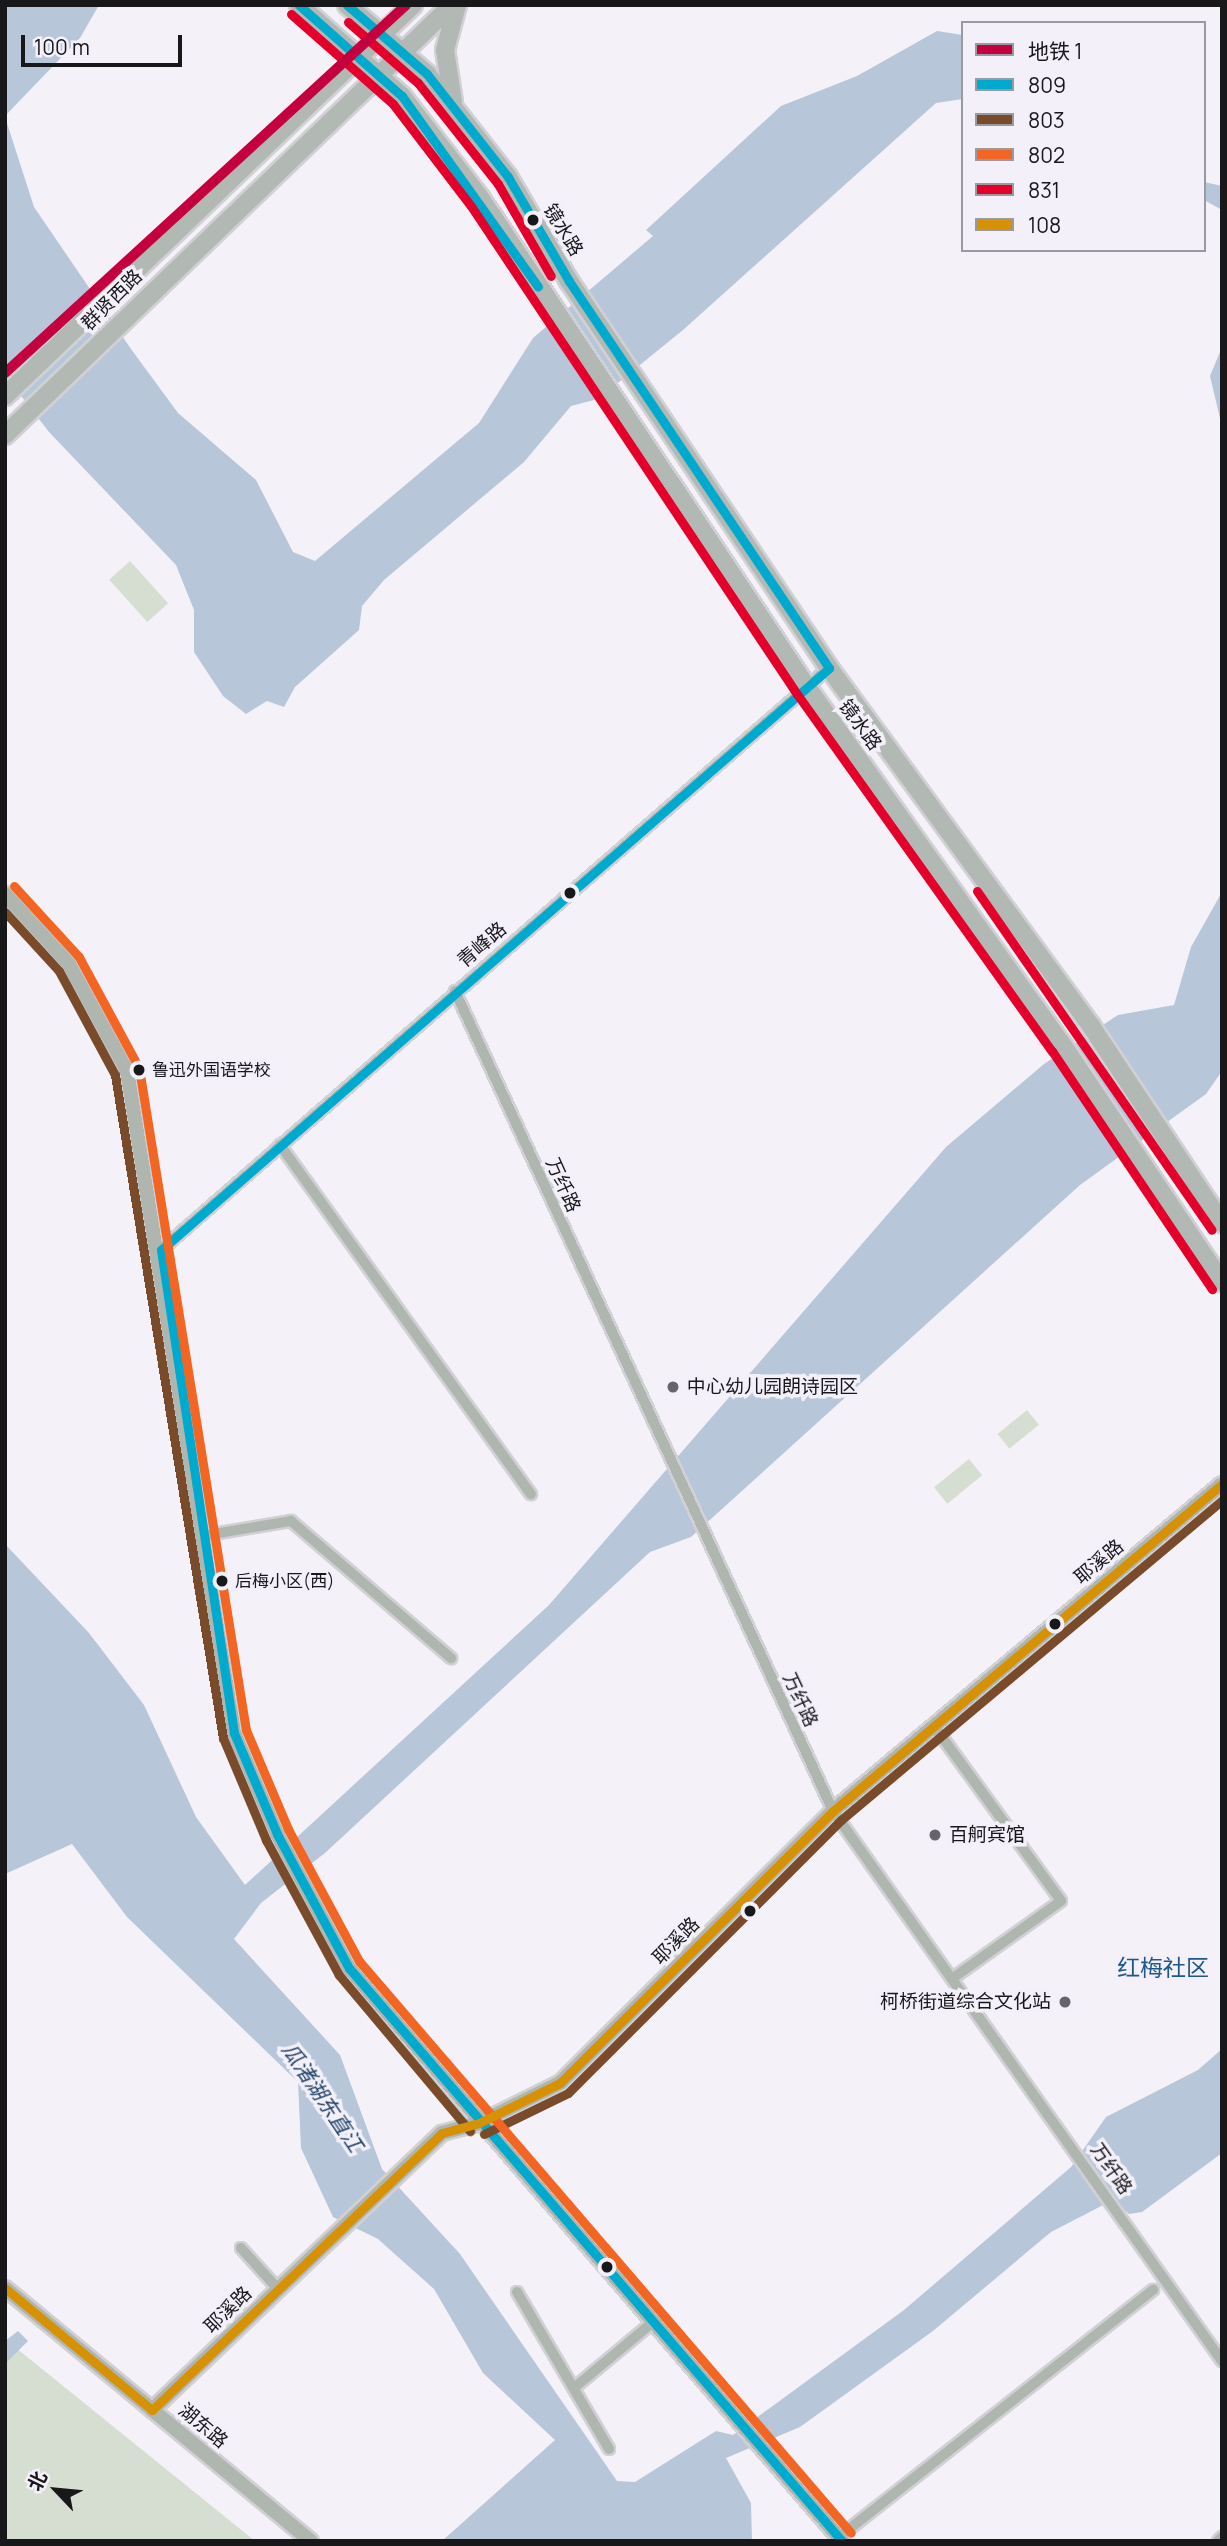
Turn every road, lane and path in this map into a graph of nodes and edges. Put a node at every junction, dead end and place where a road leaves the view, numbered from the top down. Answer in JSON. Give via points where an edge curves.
{"nodes":[{"id":1,"x":299,"y":5,"type":"edge"},
{"id":2,"x":347,"y":5,"type":"edge"},
{"id":3,"x":413,"y":5,"type":"edge"},
{"id":4,"x":452,"y":5,"type":"edge"},
{"id":5,"x":457,"y":5,"type":"edge"},
{"id":6,"x":382,"y":35,"type":"junction"},
{"id":7,"x":402,"y":53,"type":"junction"},
{"id":8,"x":358,"y":57,"type":"junction"},
{"id":9,"x":379,"y":76,"type":"junction"},
{"id":10,"x":454,"y":109,"type":"junction"},
{"id":11,"x":5,"y":396,"type":"edge"},
{"id":12,"x":6,"y":434,"type":"edge"},
{"id":13,"x":829,"y":668,"type":"junction"},
{"id":14,"x":807,"y":687,"type":"junction"},
{"id":15,"x":5,"y":894,"type":"edge"},
{"id":16,"x":455,"y":991,"type":"junction"},
{"id":17,"x":280,"y":1145,"type":"junction"},
{"id":18,"x":1222,"y":1223,"type":"edge"},
{"id":19,"x":161,"y":1250,"type":"junction"},
{"id":20,"x":1222,"y":1282,"type":"edge"},
{"id":21,"x":1222,"y":1484,"type":"edge"},
{"id":22,"x":531,"y":1494,"type":"dead end"},
{"id":23,"x":201,"y":1536,"type":"junction"},
{"id":24,"x":451,"y":1658,"type":"dead end"},
{"id":25,"x":934,"y":1726,"type":"junction"},
{"id":26,"x":833,"y":1811,"type":"junction"},
{"id":27,"x":953,"y":1978,"type":"junction"},
{"id":28,"x":479,"y":2123,"type":"junction"},
{"id":29,"x":240,"y":2248,"type":"dead end"},
{"id":30,"x":5,"y":2288,"type":"edge"},
{"id":31,"x":278,"y":2289,"type":"junction"},
{"id":32,"x":1153,"y":2290,"type":"dead end"},
{"id":33,"x":517,"y":2292,"type":"dead end"},
{"id":34,"x":652,"y":2323,"type":"junction"},
{"id":35,"x":1222,"y":2361,"type":"edge"},
{"id":36,"x":574,"y":2388,"type":"junction"},
{"id":37,"x":152,"y":2410,"type":"junction"},
{"id":38,"x":609,"y":2449,"type":"dead end"},
{"id":39,"x":840,"y":2539,"type":"edge"},
{"id":40,"x":311,"y":2541,"type":"edge"}],
"edges":[{"from":1,"to":8,"type":"main road","name":"镜水路"},
{"from":2,"to":6,"type":"main road","name":"镜水路"},
{"from":3,"to":6,"type":"main road","name":"群贤西路"},
{"from":4,"to":7,"type":"main road","name":"群贤西路"},
{"from":5,"to":10,"type":"main road","via":[[445,50]]},
{"from":6,"to":7,"type":"main road","name":"镜水路"},
{"from":6,"to":8,"type":"main road","name":"群贤西路"},
{"from":7,"to":9,"type":"main road","name":"群贤西路"},
{"from":7,"to":10,"type":"main road","name":"镜水路"},
{"from":8,"to":9,"type":"main road","name":"镜水路"},
{"from":8,"to":11,"type":"main road","name":"群贤西路"},
{"from":9,"to":12,"type":"main road","name":"群贤西路"},
{"from":9,"to":14,"type":"main road","name":"镜水路","via":[[481,200]]},
{"from":10,"to":13,"type":"main road","name":"镜水路","via":[[508,177],[569,281]]},
{"from":13,"to":14,"type":"street","name":"青峰路"},
{"from":13,"to":18,"type":"main road","name":"镜水路","via":[[1091,1026]]},
{"from":14,"to":16,"type":"street","name":"青峰路"},
{"from":14,"to":20,"type":"main road","name":"镜水路","via":[[1062,1044]]},
{"from":15,"to":19,"type":"street","via":[[69,964],[127,1071]]},
{"from":16,"to":17,"type":"street","name":"青峰路"},
{"from":16,"to":26,"type":"street","name":"万纤路","via":[[665,1455]]},
{"from":17,"to":19,"type":"street","name":"青峰路"},
{"from":17,"to":22,"type":"street"},
{"from":19,"to":23,"type":"street"},
{"from":21,"to":25,"type":"street","name":"耶溪路"},
{"from":23,"to":24,"type":"street","via":[[291,1521]]},
{"from":23,"to":28,"type":"street","via":[[234,1733],[277,1834],[349,1968]]},
{"from":25,"to":26,"type":"street","name":"耶溪路"},
{"from":25,"to":27,"type":"street","via":[[1061,1901]]},
{"from":26,"to":27,"type":"street","name":"万纤路"},
{"from":26,"to":28,"type":"street","name":"耶溪路","via":[[560,2083]]},
{"from":27,"to":35,"type":"street","name":"万纤路"},
{"from":28,"to":31,"type":"street","name":"耶溪路","via":[[442,2133]]},
{"from":28,"to":34,"type":"street"},
{"from":29,"to":31,"type":"street"},
{"from":30,"to":37,"type":"street","name":"湖东路"},
{"from":31,"to":37,"type":"street","name":"耶溪路"},
{"from":32,"to":39,"type":"street"},
{"from":33,"to":36,"type":"street"},
{"from":34,"to":36,"type":"street"},
{"from":34,"to":39,"type":"street"},
{"from":36,"to":38,"type":"street"},
{"from":37,"to":40,"type":"street","name":"湖东路"}]}
